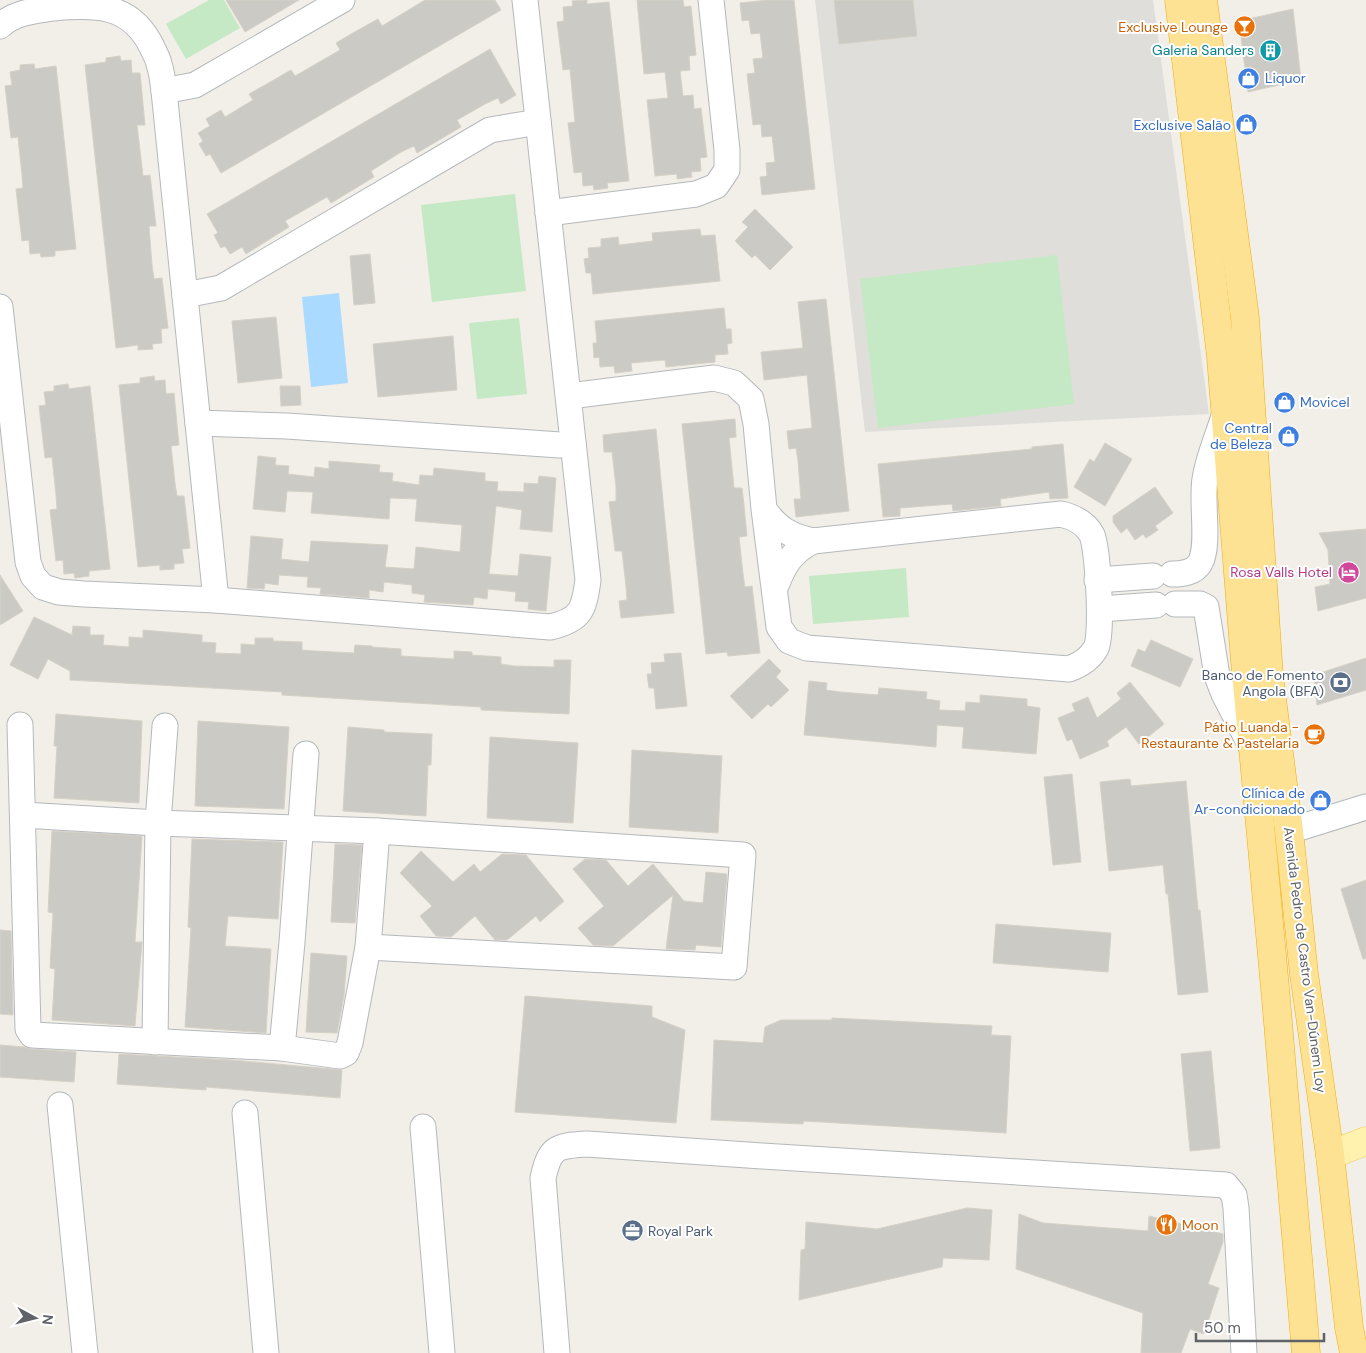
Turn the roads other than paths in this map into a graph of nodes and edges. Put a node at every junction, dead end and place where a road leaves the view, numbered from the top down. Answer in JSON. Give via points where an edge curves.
{"nodes":[{"id":1,"x":342,"y":0,"type":"edge"},
{"id":2,"x":525,"y":0,"type":"edge"},
{"id":3,"x":711,"y":0,"type":"edge"},
{"id":4,"x":1179,"y":0,"type":"edge"},
{"id":5,"x":1203,"y":0,"type":"edge"},
{"id":6,"x":0,"y":26,"type":"edge"},
{"id":7,"x":164,"y":91,"type":"junction"},
{"id":8,"x":538,"y":122,"type":"junction"},
{"id":9,"x":548,"y":213,"type":"junction"},
{"id":10,"x":185,"y":295,"type":"junction"},
{"id":11,"x":0,"y":307,"type":"edge"},
{"id":12,"x":2,"y":347,"type":"edge"},
{"id":13,"x":569,"y":396,"type":"junction"},
{"id":14,"x":1226,"y":411,"type":"junction"},
{"id":15,"x":198,"y":423,"type":"junction"},
{"id":16,"x":573,"y":443,"type":"junction"},
{"id":17,"x":764,"y":509,"type":"junction"},
{"id":18,"x":813,"y":540,"type":"junction"},
{"id":19,"x":1098,"y":580,"type":"junction"},
{"id":20,"x":774,"y":588,"type":"junction"},
{"id":21,"x":216,"y":600,"type":"junction"},
{"id":22,"x":1100,"y":609,"type":"junction"},
{"id":23,"x":20,"y":725,"type":"dead end"},
{"id":24,"x":165,"y":726,"type":"dead end"},
{"id":25,"x":1254,"y":751,"type":"junction"},
{"id":26,"x":306,"y":754,"type":"dead end"},
{"id":27,"x":1366,"y":807,"type":"edge"},
{"id":28,"x":24,"y":816,"type":"junction"},
{"id":29,"x":158,"y":823,"type":"junction"},
{"id":30,"x":301,"y":829,"type":"junction"},
{"id":31,"x":378,"y":831,"type":"junction"},
{"id":32,"x":1289,"y":832,"type":"junction"},
{"id":33,"x":368,"y":947,"type":"junction"},
{"id":34,"x":155,"y":1042,"type":"junction"},
{"id":35,"x":282,"y":1048,"type":"junction"},
{"id":36,"x":60,"y":1105,"type":"dead end"},
{"id":37,"x":245,"y":1113,"type":"dead end"},
{"id":38,"x":423,"y":1127,"type":"dead end"},
{"id":39,"x":1366,"y":1141,"type":"edge"},
{"id":40,"x":1330,"y":1155,"type":"junction"},
{"id":41,"x":85,"y":1353,"type":"edge"},
{"id":42,"x":266,"y":1353,"type":"edge"},
{"id":43,"x":442,"y":1353,"type":"edge"},
{"id":44,"x":557,"y":1353,"type":"edge"},
{"id":45,"x":1244,"y":1353,"type":"edge"},
{"id":46,"x":1306,"y":1353,"type":"edge"},
{"id":47,"x":1354,"y":1353,"type":"edge"}],
"edges":[{"from":1,"to":7,"type":"street","via":[[195,85]]},
{"from":2,"to":8,"type":"street"},
{"from":3,"to":9,"type":"street","via":[[727,150],[727,170],[716,186],[696,194]]},
{"from":4,"to":14,"type":"highway","name":"Avenida Pedro de Castro Van-Dúnem Loy"},
{"from":5,"to":32,"type":"highway","name":"Avenida Pedro de Castro Van-Dúnem Loy","via":[[1245,318],[1269,676]]},
{"from":6,"to":7,"type":"street","via":[[25,12],[78,6],[109,8],[128,16],[145,34],[159,62]]},
{"from":7,"to":10,"type":"street"},
{"from":8,"to":9,"type":"street"},
{"from":8,"to":10,"type":"street","via":[[490,130],[221,288]]},
{"from":9,"to":13,"type":"street"},
{"from":10,"to":15,"type":"street"},
{"from":11,"to":12,"type":"street"},
{"from":12,"to":21,"type":"street","via":[[28,562],[33,576],[43,587],[59,592]]},
{"from":13,"to":16,"type":"street"},
{"from":13,"to":17,"type":"street","via":[[714,378],[734,383],[751,399]]},
{"from":14,"to":19,"type":"street","via":[[1205,478],[1204,546],[1198,566],[1185,574]]},
{"from":14,"to":25,"type":"highway","name":"Avenida Pedro de Castro Van-Dúnem Loy"},
{"from":15,"to":16,"type":"street","via":[[560,445]]},
{"from":15,"to":21,"type":"street"},
{"from":16,"to":21,"type":"street","via":[[588,580],[586,601],[579,614],[566,623],[550,627]]},
{"from":17,"to":18,"type":"street","via":[[783,530],[796,537]]},
{"from":17,"to":20,"type":"street"},
{"from":18,"to":19,"type":"street","via":[[1061,514],[1074,517],[1091,533]]},
{"from":18,"to":20,"type":"street","via":[[792,555]]},
{"from":19,"to":22,"type":"street"},
{"from":20,"to":22,"type":"street","via":[[779,628],[789,641],[807,648],[1069,669],[1080,666],[1095,649],[1099,640]]},
{"from":22,"to":25,"type":"street","via":[[1200,604],[1206,607],[1217,676]]},
{"from":23,"to":28,"type":"street"},
{"from":24,"to":29,"type":"street"},
{"from":25,"to":46,"type":"highway","name":"Avenida Pedro de Castro Van-Dúnem Loy"},
{"from":26,"to":30,"type":"street"},
{"from":27,"to":32,"type":"street"},
{"from":28,"to":29,"type":"street"},
{"from":28,"to":34,"type":"street","via":[[28,1029],[32,1035],[40,1036]]},
{"from":29,"to":30,"type":"street"},
{"from":29,"to":34,"type":"street"},
{"from":30,"to":31,"type":"street"},
{"from":30,"to":35,"type":"street"},
{"from":31,"to":33,"type":"street"},
{"from":31,"to":33,"type":"street","via":[[743,855],[734,967]]},
{"from":32,"to":40,"type":"highway","name":"Avenida Pedro de Castro Van-Dúnem Loy","via":[[1304,974]]},
{"from":33,"to":35,"type":"street","via":[[346,1053],[340,1056]]},
{"from":34,"to":35,"type":"street"},
{"from":36,"to":41,"type":"street"},
{"from":37,"to":42,"type":"street"},
{"from":38,"to":43,"type":"street"},
{"from":39,"to":40,"type":"main road"},
{"from":40,"to":47,"type":"highway","name":"Avenida Pedro de Castro Van-Dúnem Loy"},
{"from":44,"to":45,"type":"street","via":[[543,1178],[546,1164],[554,1151],[562,1145],[587,1144],[1226,1185],[1234,1195],[1236,1208]]}]}
